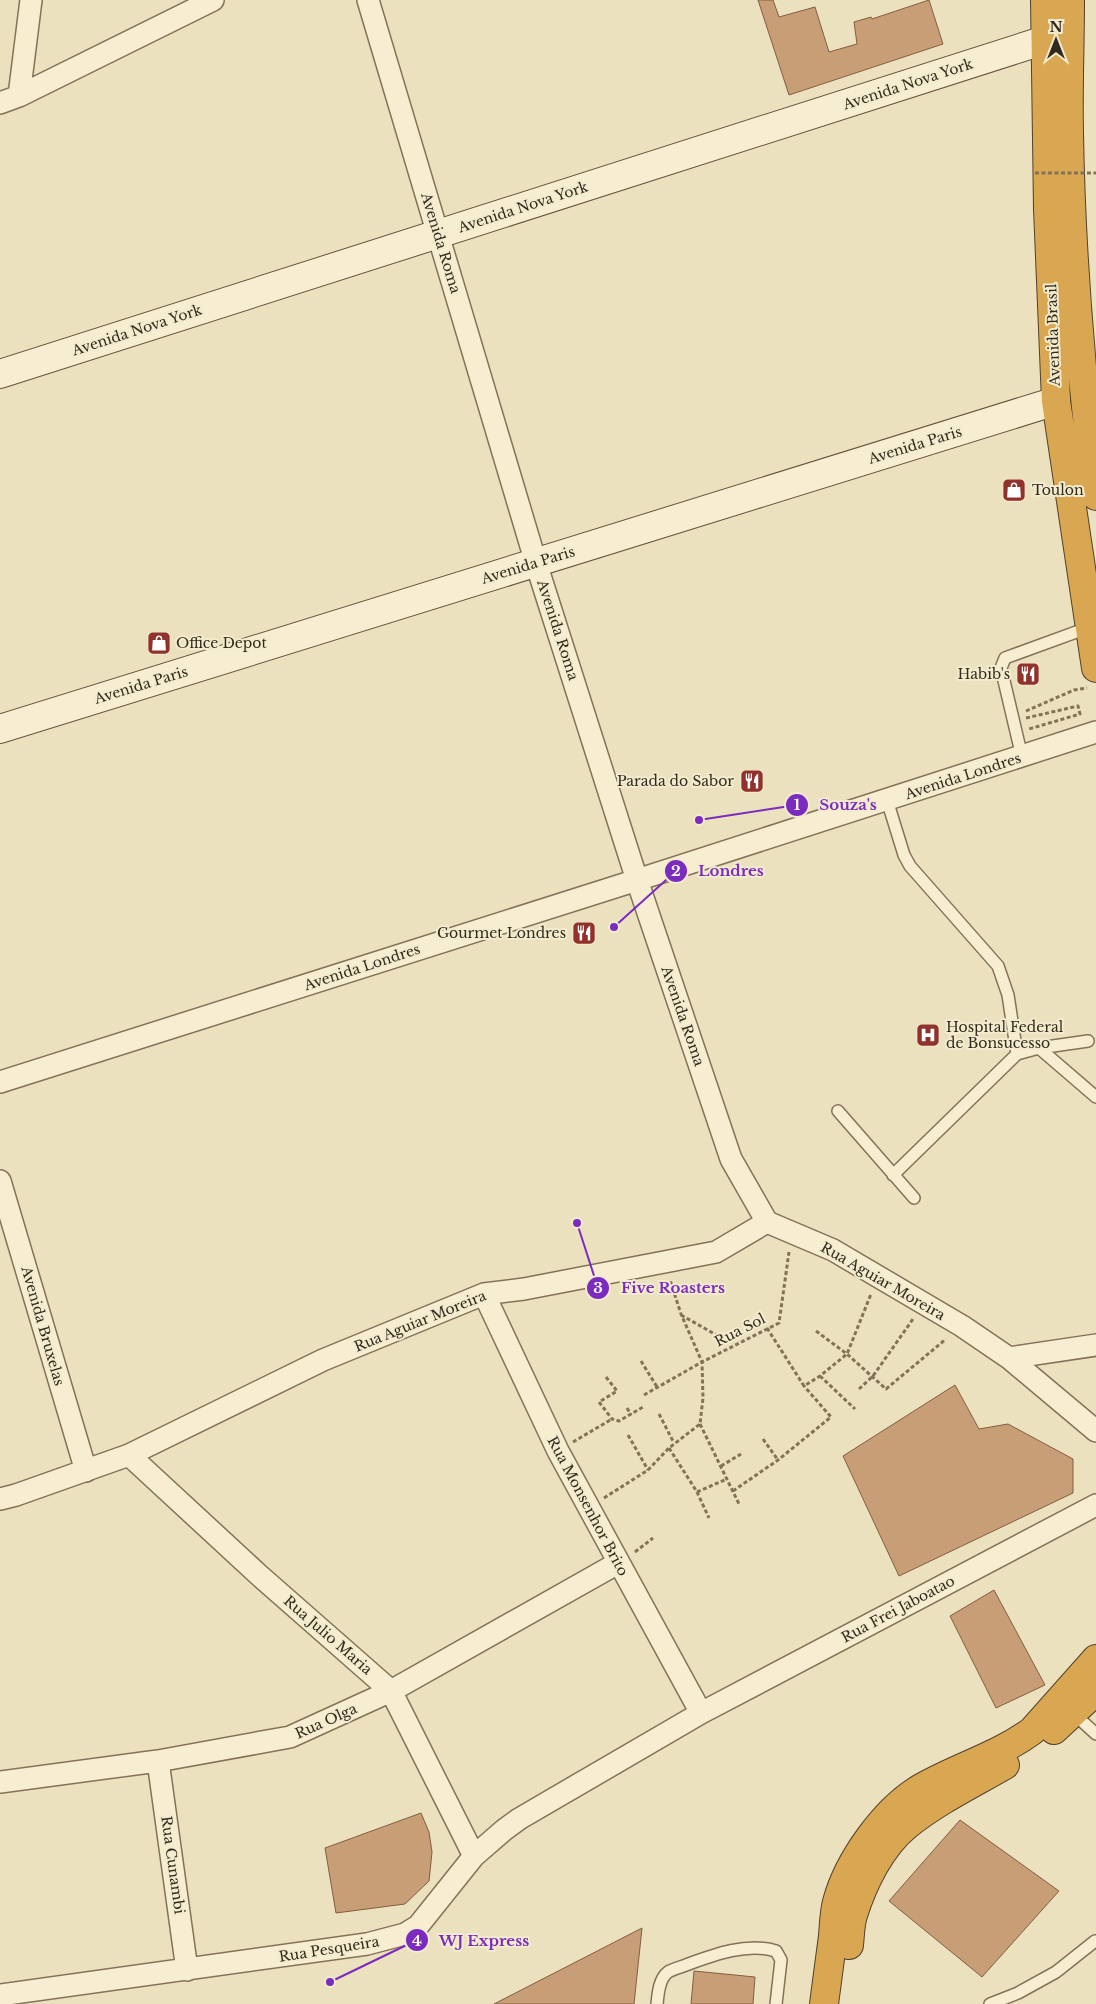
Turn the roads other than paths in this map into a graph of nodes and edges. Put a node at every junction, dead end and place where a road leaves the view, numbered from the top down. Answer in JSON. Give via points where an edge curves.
{"nodes":[{"id":1,"x":31,"y":0,"type":"edge"},
{"id":2,"x":213,"y":0,"type":"edge"},
{"id":3,"x":368,"y":0,"type":"edge"},
{"id":4,"x":1046,"y":0,"type":"edge"},
{"id":5,"x":1070,"y":0,"type":"edge"},
{"id":6,"x":1045,"y":40,"type":"junction"},
{"id":7,"x":9,"y":100,"type":"edge"},
{"id":8,"x":438,"y":234,"type":"junction"},
{"id":9,"x":0,"y":374,"type":"edge"},
{"id":10,"x":1056,"y":401,"type":"junction"},
{"id":11,"x":1096,"y":496,"type":"edge"},
{"id":12,"x":536,"y":563,"type":"junction"},
{"id":13,"x":1090,"y":627,"type":"junction"},
{"id":14,"x":1096,"y":668,"type":"edge"},
{"id":15,"x":0,"y":729,"type":"edge"},
{"id":16,"x":1096,"y":732,"type":"edge"},
{"id":17,"x":1028,"y":755,"type":"junction"},
{"id":18,"x":887,"y":800,"type":"junction"},
{"id":19,"x":636,"y":880,"type":"junction"},
{"id":20,"x":1088,"y":1041,"type":"dead end"},
{"id":21,"x":1038,"y":1048,"type":"junction"},
{"id":22,"x":1017,"y":1054,"type":"junction"},
{"id":23,"x":0,"y":1082,"type":"edge"},
{"id":24,"x":1096,"y":1098,"type":"edge"},
{"id":25,"x":838,"y":1111,"type":"dead end"},
{"id":26,"x":893,"y":1175,"type":"junction"},
{"id":27,"x":0,"y":1181,"type":"edge"},
{"id":28,"x":914,"y":1198,"type":"dead end"},
{"id":29,"x":766,"y":1222,"type":"junction"},
{"id":30,"x":484,"y":1294,"type":"junction"},
{"id":31,"x":1096,"y":1344,"type":"edge"},
{"id":32,"x":1009,"y":1358,"type":"junction"},
{"id":33,"x":1096,"y":1431,"type":"edge"},
{"id":34,"x":129,"y":1455,"type":"junction"},
{"id":35,"x":86,"y":1471,"type":"junction"},
{"id":36,"x":0,"y":1499,"type":"edge"},
{"id":37,"x":1096,"y":1505,"type":"edge"},
{"id":38,"x":625,"y":1558,"type":"junction"},
{"id":39,"x":1096,"y":1659,"type":"edge"},
{"id":40,"x":391,"y":1691,"type":"junction"},
{"id":41,"x":1096,"y":1691,"type":"edge"},
{"id":42,"x":701,"y":1713,"type":"junction"},
{"id":43,"x":1073,"y":1713,"type":"junction"},
{"id":44,"x":1096,"y":1734,"type":"edge"},
{"id":45,"x":158,"y":1761,"type":"junction"},
{"id":46,"x":0,"y":1782,"type":"edge"},
{"id":47,"x":474,"y":1856,"type":"junction"},
{"id":48,"x":1095,"y":1941,"type":"edge"},
{"id":49,"x":187,"y":1970,"type":"junction"},
{"id":50,"x":0,"y":1995,"type":"edge"},
{"id":51,"x":657,"y":2004,"type":"edge"},
{"id":52,"x":776,"y":2004,"type":"edge"},
{"id":53,"x":824,"y":2004,"type":"edge"},
{"id":54,"x":842,"y":2004,"type":"edge"},
{"id":55,"x":990,"y":2004,"type":"edge"}],
"edges":[{"from":1,"to":7,"type":"street"},
{"from":2,"to":7,"type":"street"},
{"from":3,"to":8,"type":"street","name":"Avenida Roma"},
{"from":4,"to":6,"type":"highway","name":"Avenida Brasil"},
{"from":5,"to":11,"type":"highway","name":"Avenida Brasil","via":[[1069,133],[1075,268],[1084,401]]},
{"from":6,"to":8,"type":"main road","name":"Avenida Nova York"},
{"from":6,"to":10,"type":"highway","name":"Avenida Brasil"},
{"from":8,"to":9,"type":"main road","name":"Avenida Nova York"},
{"from":8,"to":12,"type":"street","name":"Avenida Roma"},
{"from":10,"to":12,"type":"main road","name":"Avenida Paris"},
{"from":10,"to":13,"type":"highway","name":"Avenida Brasil"},
{"from":12,"to":15,"type":"main road","name":"Avenida Paris"},
{"from":12,"to":19,"type":"street","name":"Avenida Roma"},
{"from":13,"to":14,"type":"highway","name":"Avenida Brasil"},
{"from":13,"to":17,"type":"lane","via":[[1005,658],[1002,662],[1001,668]]},
{"from":16,"to":17,"type":"street","name":"Avenida Londres"},
{"from":17,"to":18,"type":"street","name":"Avenida Londres"},
{"from":18,"to":19,"type":"street","name":"Avenida Londres"},
{"from":18,"to":22,"type":"lane","via":[[910,866],[998,966],[1008,994]]},
{"from":19,"to":23,"type":"street","name":"Avenida Londres"},
{"from":19,"to":29,"type":"street","name":"Avenida Roma","via":[[731,1160]]},
{"from":20,"to":21,"type":"lane"},
{"from":21,"to":22,"type":"lane"},
{"from":21,"to":24,"type":"lane"},
{"from":22,"to":26,"type":"lane"},
{"from":25,"to":26,"type":"lane"},
{"from":26,"to":28,"type":"lane"},
{"from":27,"to":35,"type":"street","name":"Avenida Bruxelas"},
{"from":29,"to":30,"type":"street","name":"Rua Aguiar Moreira","via":[[716,1252]]},
{"from":29,"to":32,"type":"street","name":"Rua Aguiar Moreira","via":[[833,1250],[962,1326]]},
{"from":30,"to":34,"type":"street","name":"Rua Aguiar Moreira","via":[[323,1360]]},
{"from":30,"to":38,"type":"street","name":"Rua Monsenhor Brito","via":[[558,1451],[590,1508]]},
{"from":31,"to":32,"type":"street"},
{"from":32,"to":33,"type":"street","name":"Rua Aguiar Moreira"},
{"from":34,"to":35,"type":"street","name":"Rua Aguiar Moreira"},
{"from":34,"to":40,"type":"street","name":"Rua Julio Maria"},
{"from":35,"to":36,"type":"street","name":"Rua Aguiar Moreira"},
{"from":37,"to":42,"type":"street","name":"Rua Frei Jaboatao"},
{"from":38,"to":40,"type":"street","name":"Rua Olga"},
{"from":38,"to":42,"type":"street","name":"Rua Monsenhor Brito"},
{"from":39,"to":53,"type":"highway","via":[[1032,1731],[996,1753],[952,1771],[918,1790],[873,1832],[846,1878],[837,1903]]},
{"from":40,"to":45,"type":"street","name":"Rua Olga","via":[[290,1737]]},
{"from":40,"to":47,"type":"street","name":"Rua Julio Maria"},
{"from":41,"to":43,"type":"highway"},
{"from":42,"to":47,"type":"street","name":"Rua Pesqueira","via":[[519,1819]]},
{"from":43,"to":44,"type":"lane"},
{"from":43,"to":54,"type":"highway","via":[[1014,1759],[906,1826],[887,1847],[870,1872],[853,1916]]},
{"from":45,"to":46,"type":"street","name":"Rua Olga"},
{"from":45,"to":49,"type":"street","name":"Rua Cunambi"},
{"from":47,"to":49,"type":"street","name":"Rua Pesqueira","via":[[418,1926],[405,1934],[367,1944]]},
{"from":48,"to":55,"type":"lane","via":[[1056,1972]]},
{"from":49,"to":50,"type":"street","name":"Rua Pesqueira"},
{"from":51,"to":52,"type":"lane","via":[[658,1990],[668,1972],[717,1953],[770,1949],[776,1951],[781,1960]]}]}
